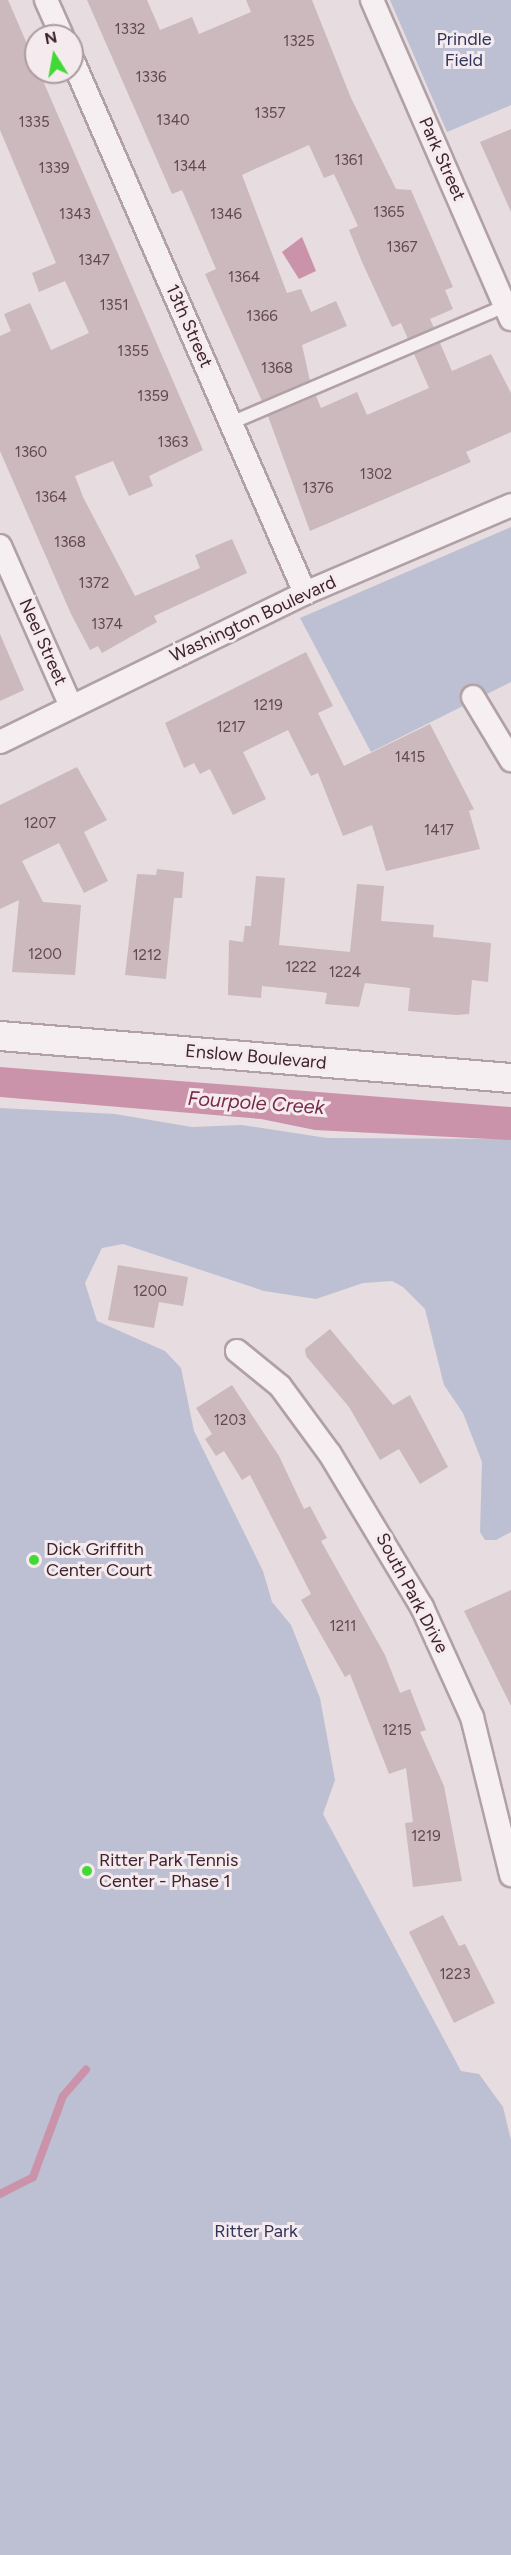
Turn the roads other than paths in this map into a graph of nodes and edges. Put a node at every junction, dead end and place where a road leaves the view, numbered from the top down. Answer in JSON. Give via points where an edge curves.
{"nodes":[{"id":1,"x":46,"y":0,"type":"edge"},
{"id":2,"x":372,"y":0,"type":"edge"},
{"id":3,"x":57,"y":24,"type":"edge"},
{"id":4,"x":83,"y":84,"type":"edge"},
{"id":5,"x":509,"y":310,"type":"edge"},
{"id":6,"x":231,"y":423,"type":"junction"},
{"id":7,"x":511,"y":505,"type":"edge"},
{"id":8,"x":0,"y":546,"type":"edge"},
{"id":9,"x":305,"y":593,"type":"junction"},
{"id":10,"x":472,"y":696,"type":"dead end"},
{"id":11,"x":71,"y":706,"type":"junction"},
{"id":12,"x":0,"y":742,"type":"edge"},
{"id":13,"x":511,"y":760,"type":"edge"},
{"id":14,"x":0,"y":1036,"type":"edge"},
{"id":15,"x":511,"y":1078,"type":"edge"},
{"id":16,"x":237,"y":1351,"type":"dead end"},
{"id":17,"x":511,"y":1875,"type":"edge"}],
"edges":[{"from":1,"to":3,"type":"street"},
{"from":2,"to":5,"type":"street","name":"Park Street"},
{"from":4,"to":6,"type":"street","name":"13th Street"},
{"from":5,"to":6,"type":"lane"},
{"from":6,"to":9,"type":"street","name":"13th Street"},
{"from":7,"to":9,"type":"street","name":"Washington Boulevard"},
{"from":8,"to":11,"type":"street","name":"Neel Street"},
{"from":9,"to":11,"type":"street","name":"Washington Boulevard"},
{"from":10,"to":13,"type":"street"},
{"from":11,"to":12,"type":"street","name":"Washington Boulevard"},
{"from":14,"to":15,"type":"street","name":"Enslow Boulevard"},
{"from":16,"to":17,"type":"street","name":"South Park Drive","via":[[280,1386],[330,1454],[422,1607],[472,1717]]}]}
